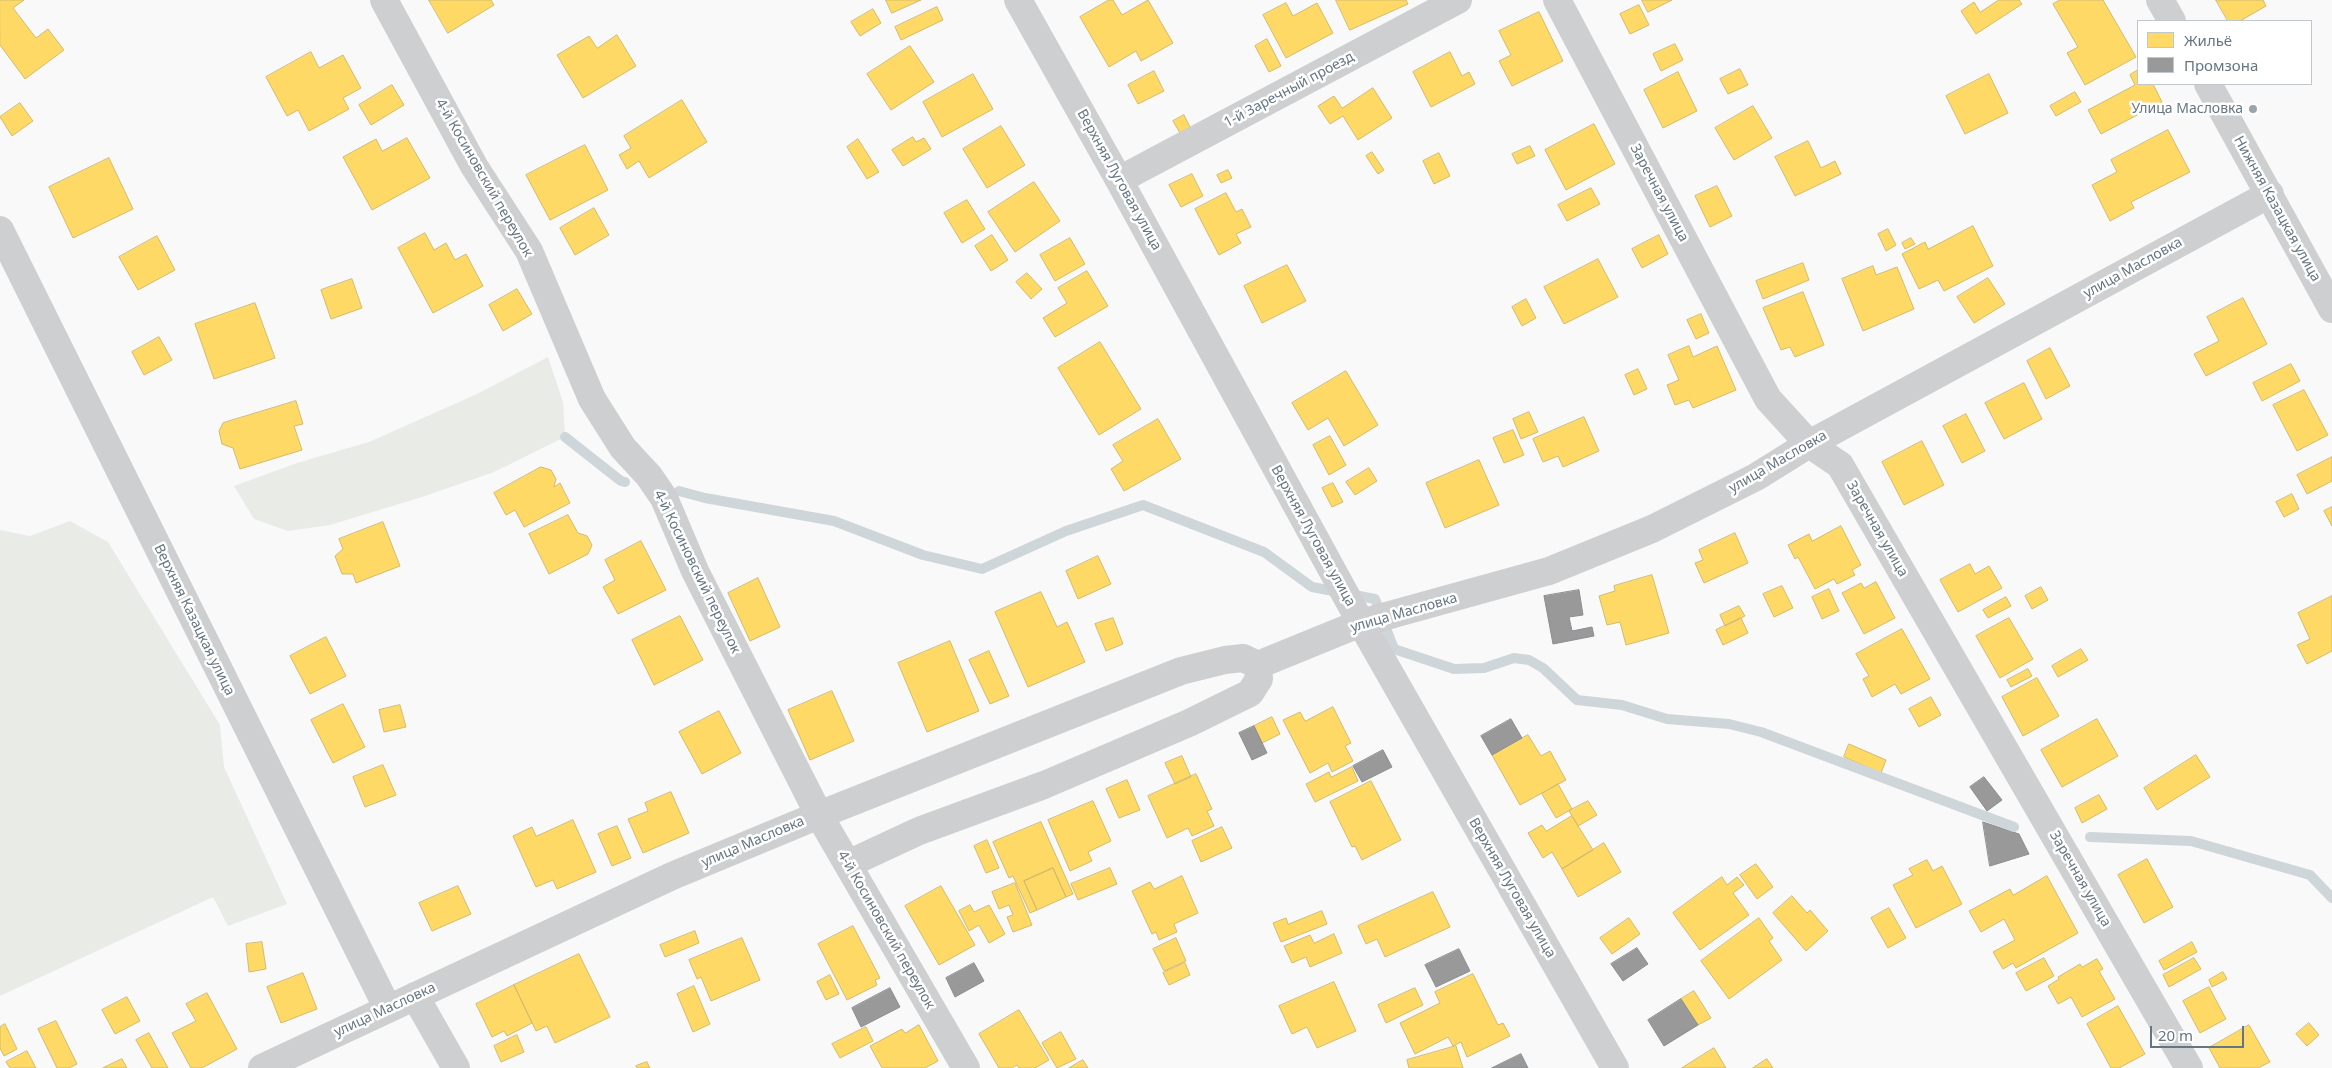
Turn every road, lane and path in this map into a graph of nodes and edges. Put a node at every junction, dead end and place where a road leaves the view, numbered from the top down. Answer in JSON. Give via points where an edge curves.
{"nodes":[{"id":1,"x":384,"y":0,"type":"edge"},
{"id":2,"x":1018,"y":0,"type":"edge"},
{"id":3,"x":1458,"y":0,"type":"edge"},
{"id":4,"x":1557,"y":0,"type":"edge"},
{"id":5,"x":2160,"y":0,"type":"edge"},
{"id":6,"x":2171,"y":20,"type":"edge"},
{"id":7,"x":2209,"y":85,"type":"edge"},
{"id":8,"x":1119,"y":180,"type":"junction"},
{"id":9,"x":2270,"y":194,"type":"junction"},
{"id":10,"x":0,"y":230,"type":"edge"},
{"id":11,"x":2332,"y":309,"type":"edge"},
{"id":12,"x":1810,"y":444,"type":"junction"},
{"id":13,"x":1361,"y":623,"type":"junction"},
{"id":14,"x":1258,"y":665,"type":"junction"},
{"id":15,"x":818,"y":815,"type":"junction"},
{"id":16,"x":848,"y":864,"type":"junction"},
{"id":17,"x":415,"y":996,"type":"junction"},
{"id":18,"x":388,"y":1009,"type":"junction"},
{"id":19,"x":262,"y":1068,"type":"edge"},
{"id":20,"x":456,"y":1068,"type":"edge"},
{"id":21,"x":966,"y":1068,"type":"edge"},
{"id":22,"x":1615,"y":1068,"type":"edge"},
{"id":23,"x":2189,"y":1068,"type":"edge"}],
"edges":[{"from":1,"to":15,"type":"street","name":"4-й Косиновский переулок","via":[[474,166],[529,251],[592,398],[623,448],[650,476],[664,498],[695,571]]},
{"from":2,"to":8,"type":"street","name":"Верхняя Луговая улица"},
{"from":3,"to":8,"type":"street","name":"1-й Заречный проезд"},
{"from":4,"to":12,"type":"street","name":"Заречная улица","via":[[1768,398]]},
{"from":5,"to":6,"type":"street"},
{"from":7,"to":9,"type":"street","name":"Нижняя Казацкая улица"},
{"from":8,"to":13,"type":"street","name":"Верхняя Луговая улица"},
{"from":9,"to":11,"type":"street","name":"Нижняя Казацкая улица"},
{"from":9,"to":12,"type":"street","name":"улица Масловка"},
{"from":10,"to":18,"type":"street","name":"Верхняя Казацкая улица"},
{"from":12,"to":13,"type":"street","name":"улица Масловка","via":[[1756,477],[1652,529],[1549,571]]},
{"from":12,"to":23,"type":"street","name":"Заречная улица","via":[[1840,465]]},
{"from":13,"to":14,"type":"street","name":"улица Масловка"},
{"from":13,"to":22,"type":"street","name":"Верхняя Луговая улица"},
{"from":14,"to":15,"type":"street","name":"улица Масловка","via":[[1243,658],[1181,672]]},
{"from":14,"to":16,"type":"street","via":[[1259,679],[1250,693],[1241,698],[1044,785],[920,832]]},
{"from":15,"to":16,"type":"street","name":"4-й Косиновский переулок"},
{"from":15,"to":17,"type":"street","name":"улица Масловка","via":[[672,876]]},
{"from":16,"to":21,"type":"street","name":"4-й Косиновский переулок"},
{"from":17,"to":18,"type":"street","name":"улица Масловка"},
{"from":17,"to":20,"type":"street"},
{"from":18,"to":19,"type":"street","name":"улица Масловка"}]}
